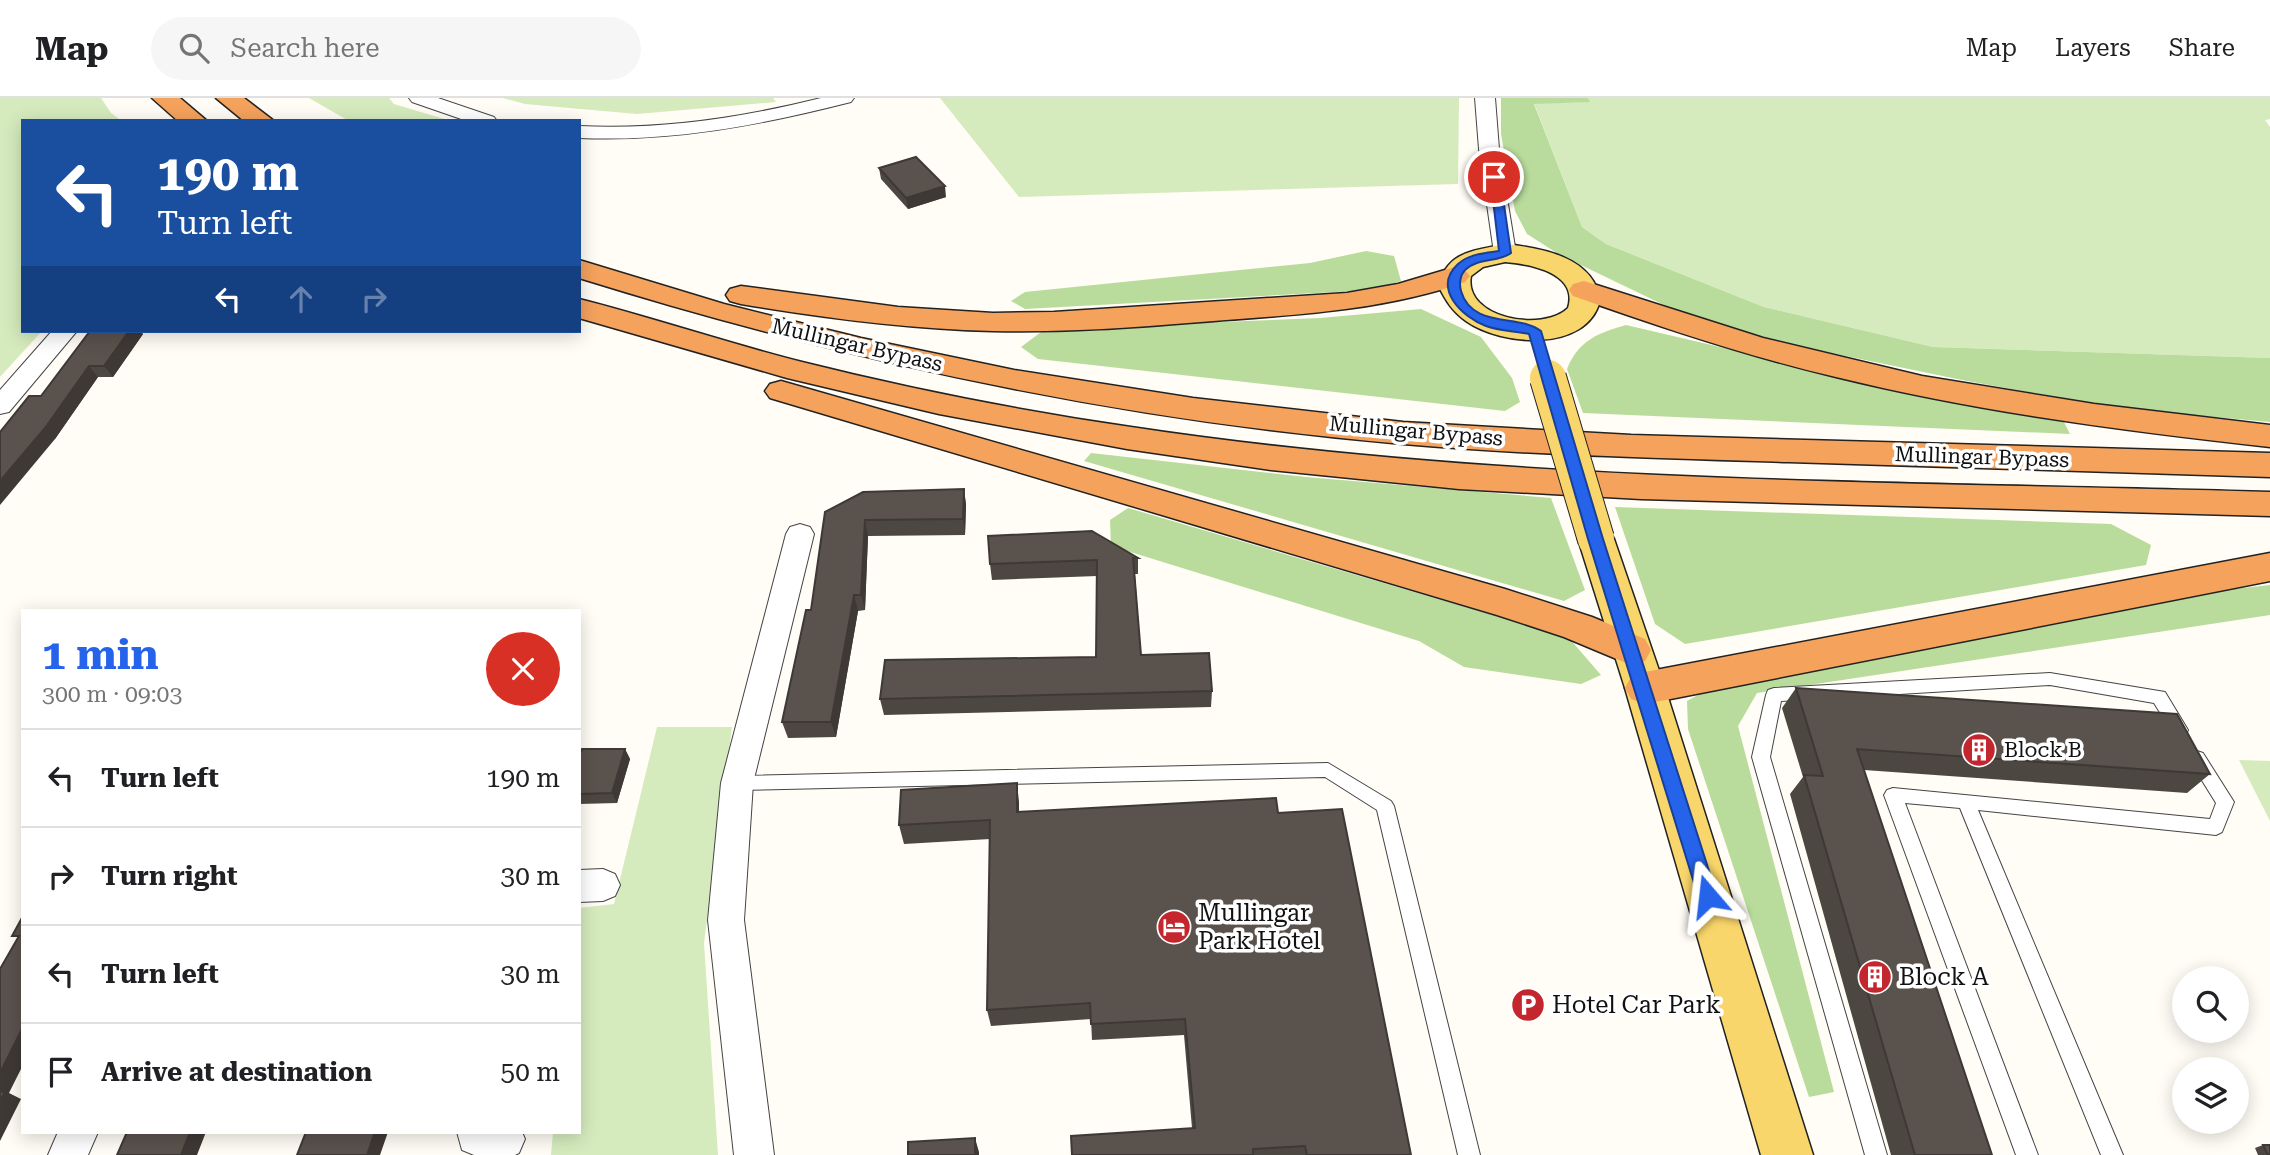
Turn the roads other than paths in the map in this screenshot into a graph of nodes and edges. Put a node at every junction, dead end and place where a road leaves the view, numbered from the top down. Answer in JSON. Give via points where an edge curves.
{"nodes":[{"id":1,"x":164,"y":98,"type":"edge"},
{"id":2,"x":228,"y":98,"type":"edge"},
{"id":3,"x":419,"y":98,"type":"edge"},
{"id":4,"x":845,"y":98,"type":"edge"},
{"id":5,"x":1485,"y":98,"type":"edge"},
{"id":6,"x":191,"y":119,"type":"edge"},
{"id":7,"x":258,"y":119,"type":"edge"},
{"id":8,"x":481,"y":119,"type":"edge"},
{"id":9,"x":581,"y":132,"type":"edge"},
{"id":10,"x":1505,"y":253,"type":"junction"},
{"id":11,"x":581,"y":256,"type":"edge"},
{"id":12,"x":581,"y":270,"type":"edge"},
{"id":13,"x":1455,"y":276,"type":"junction"},
{"id":14,"x":1584,"y":290,"type":"junction"},
{"id":15,"x":581,"y":309,"type":"edge"},
{"id":16,"x":581,"y":327,"type":"edge"},
{"id":17,"x":1535,"y":331,"type":"junction"},
{"id":18,"x":63,"y":333,"type":"edge"},
{"id":19,"x":0,"y":406,"type":"edge"},
{"id":20,"x":2270,"y":436,"type":"edge"},
{"id":21,"x":2270,"y":465,"type":"edge"},
{"id":22,"x":2270,"y":504,"type":"edge"},
{"id":23,"x":800,"y":534,"type":"dead end"},
{"id":24,"x":2270,"y":566,"type":"edge"},
{"id":25,"x":1638,"y":669,"type":"junction"},
{"id":26,"x":737,"y":783,"type":"junction"},
{"id":27,"x":1966,"y":801,"type":"junction"},
{"id":28,"x":77,"y":1134,"type":"edge"},
{"id":29,"x":68,"y":1155,"type":"edge"},
{"id":30,"x":754,"y":1155,"type":"edge"},
{"id":31,"x":1469,"y":1155,"type":"edge"},
{"id":32,"x":1787,"y":1155,"type":"edge"},
{"id":33,"x":1876,"y":1155,"type":"edge"},
{"id":34,"x":2027,"y":1155,"type":"edge"},
{"id":35,"x":2112,"y":1155,"type":"edge"}],
"edges":[{"from":1,"to":6,"type":"highway"},
{"from":2,"to":7,"type":"highway"},
{"from":3,"to":8,"type":"street"},
{"from":4,"to":9,"type":"street","via":[[776,116],[688,129]]},
{"from":5,"to":10,"type":"street"},
{"from":10,"to":13,"type":"main road","via":[[1474,259]]},
{"from":10,"to":14,"type":"main road","via":[[1556,264]]},
{"from":11,"to":13,"type":"highway","via":[[683,284],[767,299],[993,322],[1102,320],[1343,302],[1412,291]]},
{"from":12,"to":21,"type":"highway","name":"Mullingar Bypass","via":[[861,348],[1014,380],[1193,409],[1403,433],[1631,446]]},
{"from":13,"to":17,"type":"main road","via":[[1454,289],[1472,314],[1490,323]]},
{"from":14,"to":17,"type":"main road","via":[[1586,302],[1571,323]]},
{"from":14,"to":20,"type":"highway","via":[[1727,339],[1873,377],[2114,419]]},
{"from":15,"to":22,"type":"highway","name":"Mullingar Bypass","via":[[786,368],[939,403],[1128,438],[1271,458],[1459,477],[1641,487]]},
{"from":16,"to":25,"type":"highway","via":[[861,416],[1505,603],[1578,627]]},
{"from":17,"to":25,"type":"main road","bridge":true},
{"from":18,"to":19,"type":"street"},
{"from":23,"to":26,"type":"street"},
{"from":24,"to":25,"type":"highway"},
{"from":25,"to":32,"type":"main road"},
{"from":26,"to":30,"type":"street","via":[[726,920]]},
{"from":26,"to":31,"type":"lane","via":[[1328,770],[1385,806]]},
{"from":27,"to":33,"type":"lane","via":[[2217,827],[2225,802],[2159,697],[2050,679],[1774,695],[1761,757]]},
{"from":27,"to":34,"type":"lane","via":[[1893,795]]},
{"from":27,"to":35,"type":"lane"},
{"from":28,"to":29,"type":"street"}]}
